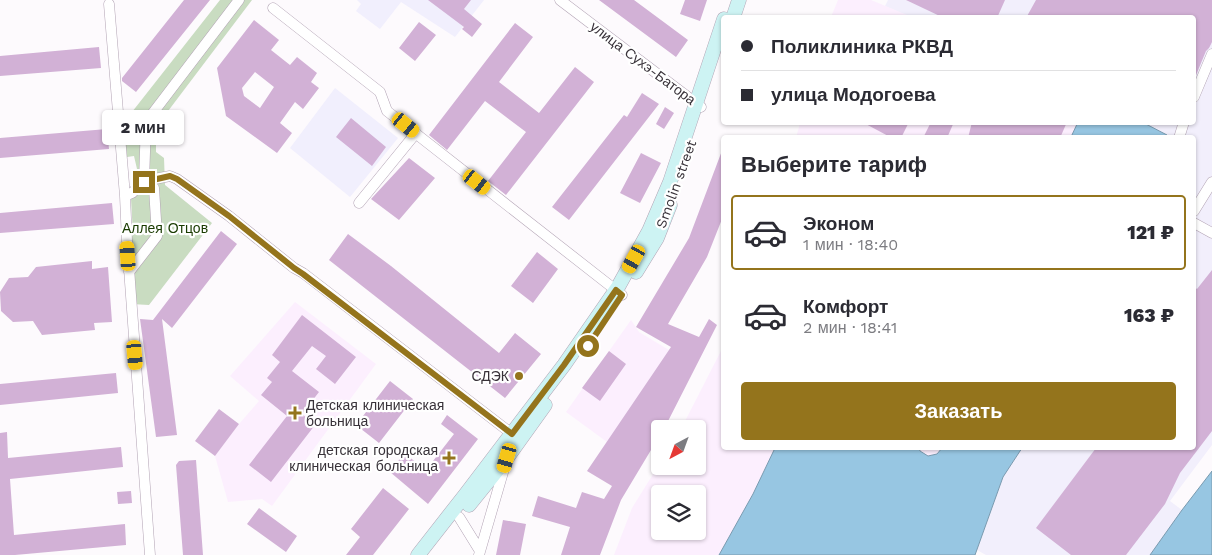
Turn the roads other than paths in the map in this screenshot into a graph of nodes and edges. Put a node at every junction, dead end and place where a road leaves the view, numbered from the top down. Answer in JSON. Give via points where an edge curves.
{"nodes":[{"id":1,"x":239,"y":0,"type":"edge"},
{"id":2,"x":560,"y":0,"type":"edge"},
{"id":3,"x":730,"y":0,"type":"edge"},
{"id":4,"x":739,"y":0,"type":"edge"},
{"id":5,"x":109,"y":4,"type":"dead end"},
{"id":6,"x":273,"y":8,"type":"dead end"},
{"id":7,"x":725,"y":15,"type":"edge"},
{"id":8,"x":734,"y":15,"type":"edge"},
{"id":9,"x":721,"y":28,"type":"edge"},
{"id":10,"x":721,"y":51,"type":"edge"},
{"id":11,"x":1212,"y":54,"type":"edge"},
{"id":12,"x":1196,"y":92,"type":"edge"},
{"id":13,"x":699,"y":105,"type":"junction"},
{"id":14,"x":416,"y":133,"type":"junction"},
{"id":15,"x":144,"y":182,"type":"junction"},
{"id":16,"x":1212,"y":182,"type":"edge"},
{"id":17,"x":154,"y":188,"type":"dead end"},
{"id":18,"x":129,"y":195,"type":"junction"},
{"id":19,"x":359,"y":203,"type":"dead end"},
{"id":20,"x":1196,"y":208,"type":"edge"},
{"id":21,"x":1196,"y":224,"type":"edge"},
{"id":22,"x":1212,"y":233,"type":"edge"},
{"id":23,"x":129,"y":272,"type":"junction"},
{"id":24,"x":619,"y":292,"type":"junction"},
{"id":25,"x":516,"y":437,"type":"junction"},
{"id":26,"x":507,"y":458,"type":"junction"},
{"id":27,"x":459,"y":517,"type":"junction"},
{"id":28,"x":480,"y":553,"type":"edge"},
{"id":29,"x":150,"y":555,"type":"edge"},
{"id":30,"x":418,"y":555,"type":"edge"},
{"id":31,"x":429,"y":555,"type":"edge"}],
"edges":[{"from":1,"to":15,"type":"street","via":[[146,122]]},
{"from":2,"to":13,"type":"street","name":"улица Сухэ-Батора"},
{"from":3,"to":7,"type":"main road"},
{"from":4,"to":8,"type":"main road"},
{"from":5,"to":18,"type":"street"},
{"from":6,"to":14,"type":"street","via":[[380,92],[387,111]]},
{"from":9,"to":13,"type":"main road"},
{"from":10,"to":13,"type":"main road","name":"Smolin street"},
{"from":11,"to":12,"type":"street"},
{"from":13,"to":24,"type":"main road","name":"Smolin street","via":[[681,175],[657,238]]},
{"from":14,"to":19,"type":"street"},
{"from":14,"to":24,"type":"street"},
{"from":15,"to":18,"type":"street"},
{"from":15,"to":25,"type":"street","via":[[170,176],[177,179]]},
{"from":16,"to":20,"type":"street"},
{"from":17,"to":23,"type":"street","via":[[157,236]]},
{"from":18,"to":23,"type":"street"},
{"from":21,"to":22,"type":"street"},
{"from":23,"to":29,"type":"street"},
{"from":24,"to":25,"type":"main road","name":"Smolin street","via":[[596,335]]},
{"from":25,"to":26,"type":"main road","name":"Smolin street"},
{"from":25,"to":30,"type":"main road"},
{"from":26,"to":27,"type":"main road","name":"Smolin street"},
{"from":26,"to":28,"type":"street"},
{"from":27,"to":28,"type":"street"},
{"from":27,"to":31,"type":"main road","name":"Smolin street"}]}
